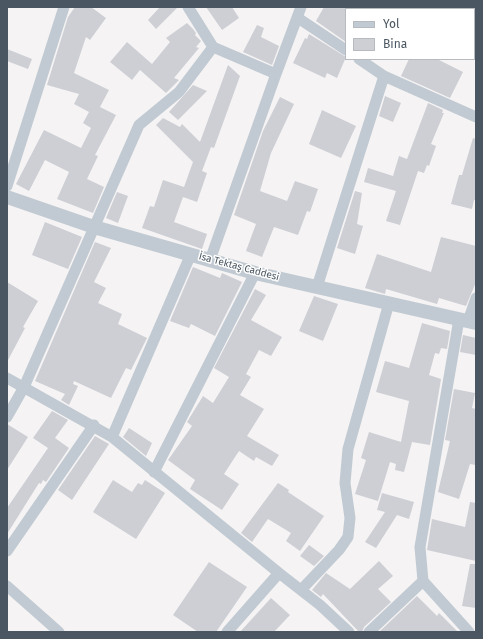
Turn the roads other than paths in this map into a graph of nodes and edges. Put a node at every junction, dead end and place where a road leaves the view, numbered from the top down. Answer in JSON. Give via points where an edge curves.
{"nodes":[{"id":1,"x":64,"y":7,"type":"edge"},
{"id":2,"x":193,"y":9,"type":"edge"},
{"id":3,"x":300,"y":12,"type":"edge"},
{"id":4,"x":213,"y":47,"type":"junction"},
{"id":5,"x":345,"y":49,"type":"edge"},
{"id":6,"x":360,"y":60,"type":"edge"},
{"id":7,"x":276,"y":74,"type":"junction"},
{"id":8,"x":384,"y":76,"type":"junction"},
{"id":9,"x":476,"y":117,"type":"edge"},
{"id":10,"x":7,"y":186,"type":"edge"},
{"id":11,"x":7,"y":197,"type":"edge"},
{"id":12,"x":94,"y":227,"type":"junction"},
{"id":13,"x":191,"y":254,"type":"junction"},
{"id":14,"x":210,"y":260,"type":"junction"},
{"id":15,"x":255,"y":273,"type":"junction"},
{"id":16,"x":317,"y":287,"type":"junction"},
{"id":17,"x":476,"y":298,"type":"edge"},
{"id":18,"x":389,"y":304,"type":"junction"},
{"id":19,"x":468,"y":321,"type":"edge"},
{"id":20,"x":7,"y":378,"type":"edge"},
{"id":21,"x":24,"y":387,"type":"junction"},
{"id":22,"x":7,"y":417,"type":"edge"},
{"id":23,"x":94,"y":425,"type":"junction"},
{"id":24,"x":112,"y":437,"type":"junction"},
{"id":25,"x":154,"y":472,"type":"junction"},
{"id":26,"x":7,"y":551,"type":"edge"},
{"id":27,"x":279,"y":573,"type":"junction"},
{"id":28,"x":423,"y":581,"type":"junction"},
{"id":29,"x":7,"y":586,"type":"edge"},
{"id":30,"x":302,"y":590,"type":"junction"},
{"id":31,"x":59,"y":632,"type":"edge"},
{"id":32,"x":226,"y":632,"type":"edge"},
{"id":33,"x":349,"y":632,"type":"edge"},
{"id":34,"x":369,"y":632,"type":"edge"},
{"id":35,"x":469,"y":632,"type":"edge"}],
"edges":[{"from":1,"to":10,"type":"street"},
{"from":2,"to":4,"type":"street"},
{"from":3,"to":5,"type":"street"},
{"from":3,"to":7,"type":"street"},
{"from":4,"to":7,"type":"street"},
{"from":4,"to":12,"type":"street","via":[[179,92],[139,125]]},
{"from":6,"to":8,"type":"street"},
{"from":7,"to":14,"type":"street"},
{"from":8,"to":9,"type":"street"},
{"from":8,"to":16,"type":"street"},
{"from":11,"to":12,"type":"street","name":"İsa Tektaş Caddesi"},
{"from":12,"to":13,"type":"street","name":"İsa Tektaş Caddesi"},
{"from":12,"to":21,"type":"street"},
{"from":13,"to":14,"type":"street","name":"İsa Tektaş Caddesi"},
{"from":13,"to":24,"type":"street"},
{"from":14,"to":15,"type":"street","name":"İsa Tektaş Caddesi"},
{"from":15,"to":16,"type":"street","name":"İsa Tektaş Caddesi"},
{"from":15,"to":25,"type":"street"},
{"from":16,"to":18,"type":"street","name":"İsa Tektaş Caddesi"},
{"from":17,"to":19,"type":"street"},
{"from":18,"to":19,"type":"street","name":"İsa Tektaş Caddesi"},
{"from":18,"to":30,"type":"street","via":[[348,449],[345,483],[350,518],[348,537]]},
{"from":19,"to":28,"type":"street","via":[[420,547]]},
{"from":20,"to":21,"type":"street"},
{"from":21,"to":22,"type":"street"},
{"from":21,"to":23,"type":"street"},
{"from":23,"to":24,"type":"street"},
{"from":23,"to":26,"type":"street"},
{"from":24,"to":25,"type":"street"},
{"from":25,"to":27,"type":"street"},
{"from":27,"to":30,"type":"street"},
{"from":27,"to":32,"type":"street"},
{"from":28,"to":34,"type":"street"},
{"from":28,"to":35,"type":"street"},
{"from":29,"to":31,"type":"street"},
{"from":30,"to":33,"type":"street"}]}
